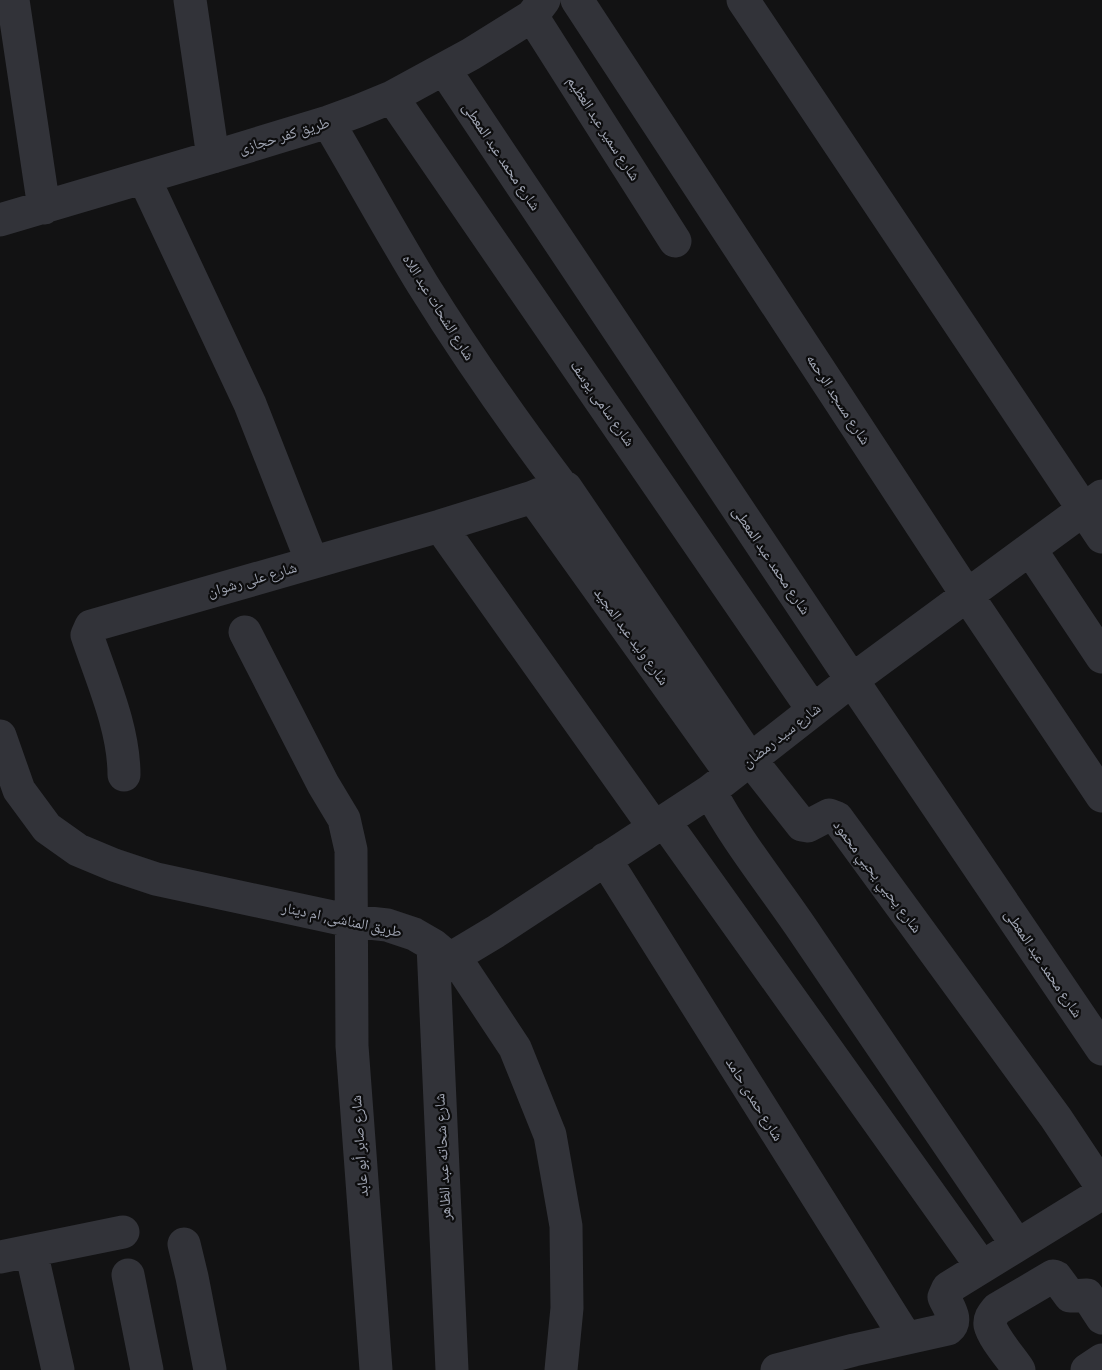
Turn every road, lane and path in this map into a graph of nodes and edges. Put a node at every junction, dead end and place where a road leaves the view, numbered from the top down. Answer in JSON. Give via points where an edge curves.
{"nodes":[{"id":1,"x":13,"y":0,"type":"edge"},
{"id":2,"x":190,"y":0,"type":"edge"},
{"id":3,"x":578,"y":0,"type":"edge"},
{"id":4,"x":742,"y":0,"type":"edge"},
{"id":5,"x":538,"y":8,"type":"edge"},
{"id":6,"x":444,"y":69,"type":"junction"},
{"id":7,"x":392,"y":97,"type":"junction"},
{"id":8,"x":328,"y":122,"type":"junction"},
{"id":9,"x":213,"y":157,"type":"junction"},
{"id":10,"x":144,"y":178,"type":"junction"},
{"id":11,"x":44,"y":208,"type":"junction"},
{"id":12,"x":0,"y":220,"type":"edge"},
{"id":13,"x":675,"y":241,"type":"dead end"},
{"id":14,"x":547,"y":491,"type":"junction"},
{"id":15,"x":1093,"y":503,"type":"edge"},
{"id":16,"x":440,"y":526,"type":"junction"},
{"id":17,"x":1102,"y":537,"type":"edge"},
{"id":18,"x":1030,"y":549,"type":"junction"},
{"id":19,"x":312,"y":562,"type":"junction"},
{"id":20,"x":967,"y":595,"type":"junction"},
{"id":21,"x":245,"y":632,"type":"dead end"},
{"id":22,"x":1102,"y":657,"type":"edge"},
{"id":23,"x":852,"y":680,"type":"junction"},
{"id":24,"x":813,"y":710,"type":"junction"},
{"id":25,"x":0,"y":736,"type":"edge"},
{"id":26,"x":124,"y":775,"type":"dead end"},
{"id":27,"x":731,"y":775,"type":"junction"},
{"id":28,"x":10,"y":793,"type":"edge"},
{"id":29,"x":1102,"y":796,"type":"edge"},
{"id":30,"x":659,"y":824,"type":"junction"},
{"id":31,"x":605,"y":859,"type":"junction"},
{"id":32,"x":351,"y":921,"type":"junction"},
{"id":33,"x":441,"y":952,"type":"junction"},
{"id":34,"x":1102,"y":1049,"type":"edge"},
{"id":35,"x":1102,"y":1187,"type":"edge"},
{"id":36,"x":1102,"y":1193,"type":"edge"},
{"id":37,"x":123,"y":1232,"type":"dead end"},
{"id":38,"x":184,"y":1244,"type":"dead end"},
{"id":39,"x":1017,"y":1245,"type":"junction"},
{"id":40,"x":15,"y":1254,"type":"edge"},
{"id":41,"x":982,"y":1267,"type":"junction"},
{"id":42,"x":128,"y":1275,"type":"dead end"},
{"id":43,"x":1102,"y":1318,"type":"edge"},
{"id":44,"x":906,"y":1338,"type":"junction"},
{"id":45,"x":1102,"y":1360,"type":"edge"},
{"id":46,"x":58,"y":1370,"type":"edge"},
{"id":47,"x":147,"y":1370,"type":"edge"},
{"id":48,"x":210,"y":1370,"type":"edge"},
{"id":49,"x":376,"y":1370,"type":"edge"},
{"id":50,"x":452,"y":1370,"type":"edge"},
{"id":51,"x":561,"y":1370,"type":"edge"},
{"id":52,"x":777,"y":1370,"type":"edge"},
{"id":53,"x":1019,"y":1370,"type":"edge"},
{"id":54,"x":1087,"y":1370,"type":"edge"}],
"edges":[{"from":1,"to":11,"type":"street"},
{"from":2,"to":9,"type":"street"},
{"from":3,"to":20,"type":"street","name":"شارع مسجد الرحمه"},
{"from":4,"to":15,"type":"street"},
{"from":5,"to":6,"type":"street","name":"طريق كفر حجازى"},
{"from":5,"to":13,"type":"street","name":"شارع سمير عبد العظيم"},
{"from":6,"to":7,"type":"street","name":"طريق كفر حجازى"},
{"from":6,"to":23,"type":"street","name":"شارع محمد عبد المعطى"},
{"from":7,"to":8,"type":"street","name":"طريق كفر حجازى"},
{"from":7,"to":24,"type":"street","name":"شارع سامى يوسف"},
{"from":8,"to":9,"type":"street","name":"طريق كفر حجازى"},
{"from":8,"to":14,"type":"street","name":"شارع الشحات عبد اللاه"},
{"from":9,"to":10,"type":"street","name":"طريق كفر حجازى"},
{"from":10,"to":11,"type":"street","name":"طريق كفر حجازى"},
{"from":10,"to":19,"type":"street","via":[[250,404]]},
{"from":11,"to":12,"type":"street","name":"طريق كفر حجازى"},
{"from":14,"to":16,"type":"street","name":"شارع على رشوان"},
{"from":14,"to":27,"type":"street","name":"شارع وليد عبد المجيد"},
{"from":15,"to":17,"type":"street"},
{"from":15,"to":18,"type":"street","name":"شارع سيد رمضان"},
{"from":16,"to":19,"type":"street","name":"شارع على رشوان"},
{"from":16,"to":30,"type":"street"},
{"from":18,"to":20,"type":"street","name":"شارع سيد رمضان"},
{"from":18,"to":22,"type":"street"},
{"from":19,"to":26,"type":"street","name":"شارع على رشوان","via":[[92,626],[87,635],[120,737]]},
{"from":20,"to":23,"type":"street","name":"شارع سيد رمضان"},
{"from":20,"to":29,"type":"street","name":"شارع مسجد الرحمه"},
{"from":21,"to":32,"type":"street","name":"شارع صابر أبو عابد","via":[[344,819],[351,850]]},
{"from":23,"to":24,"type":"street","name":"شارع سيد رمضان"},
{"from":23,"to":34,"type":"street","name":"شارع محمد عبد المعطى"},
{"from":24,"to":27,"type":"street","name":"شارع سيد رمضان"},
{"from":25,"to":28,"type":"street","name":"طريق المناشى, ام دينار"},
{"from":27,"to":30,"type":"street","name":"شارع سيد رمضان"},
{"from":27,"to":35,"type":"street","name":"شارع يحيي يحيي محمود","via":[[802,825],[808,826],[829,815],[837,818]]},
{"from":27,"to":39,"type":"street","via":[[726,822]]},
{"from":28,"to":32,"type":"street","name":"طريق المناشى, ام دينار","via":[[47,828],[78,850],[114,865],[156,879]]},
{"from":30,"to":31,"type":"street","name":"شارع سيد رمضان"},
{"from":30,"to":41,"type":"street"},
{"from":31,"to":33,"type":"street","name":"شارع سيد رمضان","via":[[495,932]]},
{"from":31,"to":44,"type":"street","name":"شارع حمدى حامد"},
{"from":32,"to":33,"type":"street","name":"طريق المناشى, ام دينار","via":[[387,925],[414,934]]},
{"from":32,"to":49,"type":"street","name":"شارع صابر أبو عابد","via":[[352,1046]]},
{"from":33,"to":50,"type":"street","name":"شارع شحاته عبد الظاهر"},
{"from":33,"to":51,"type":"street","name":"طريق المناشى, ام دينار","via":[[464,971],[516,1048],[550,1135],[566,1226],[567,1308]]},
{"from":36,"to":39,"type":"street"},
{"from":37,"to":40,"type":"street"},
{"from":38,"to":48,"type":"street"},
{"from":39,"to":41,"type":"street"},
{"from":40,"to":46,"type":"street"},
{"from":41,"to":44,"type":"street","via":[[944,1293],[954,1319],[952,1327]]},
{"from":42,"to":47,"type":"street"},
{"from":43,"to":53,"type":"street","via":[[1087,1295],[1070,1296],[1053,1276],[997,1309],[990,1324],[993,1333]]},
{"from":44,"to":52,"type":"street"},
{"from":45,"to":54,"type":"street"}]}
